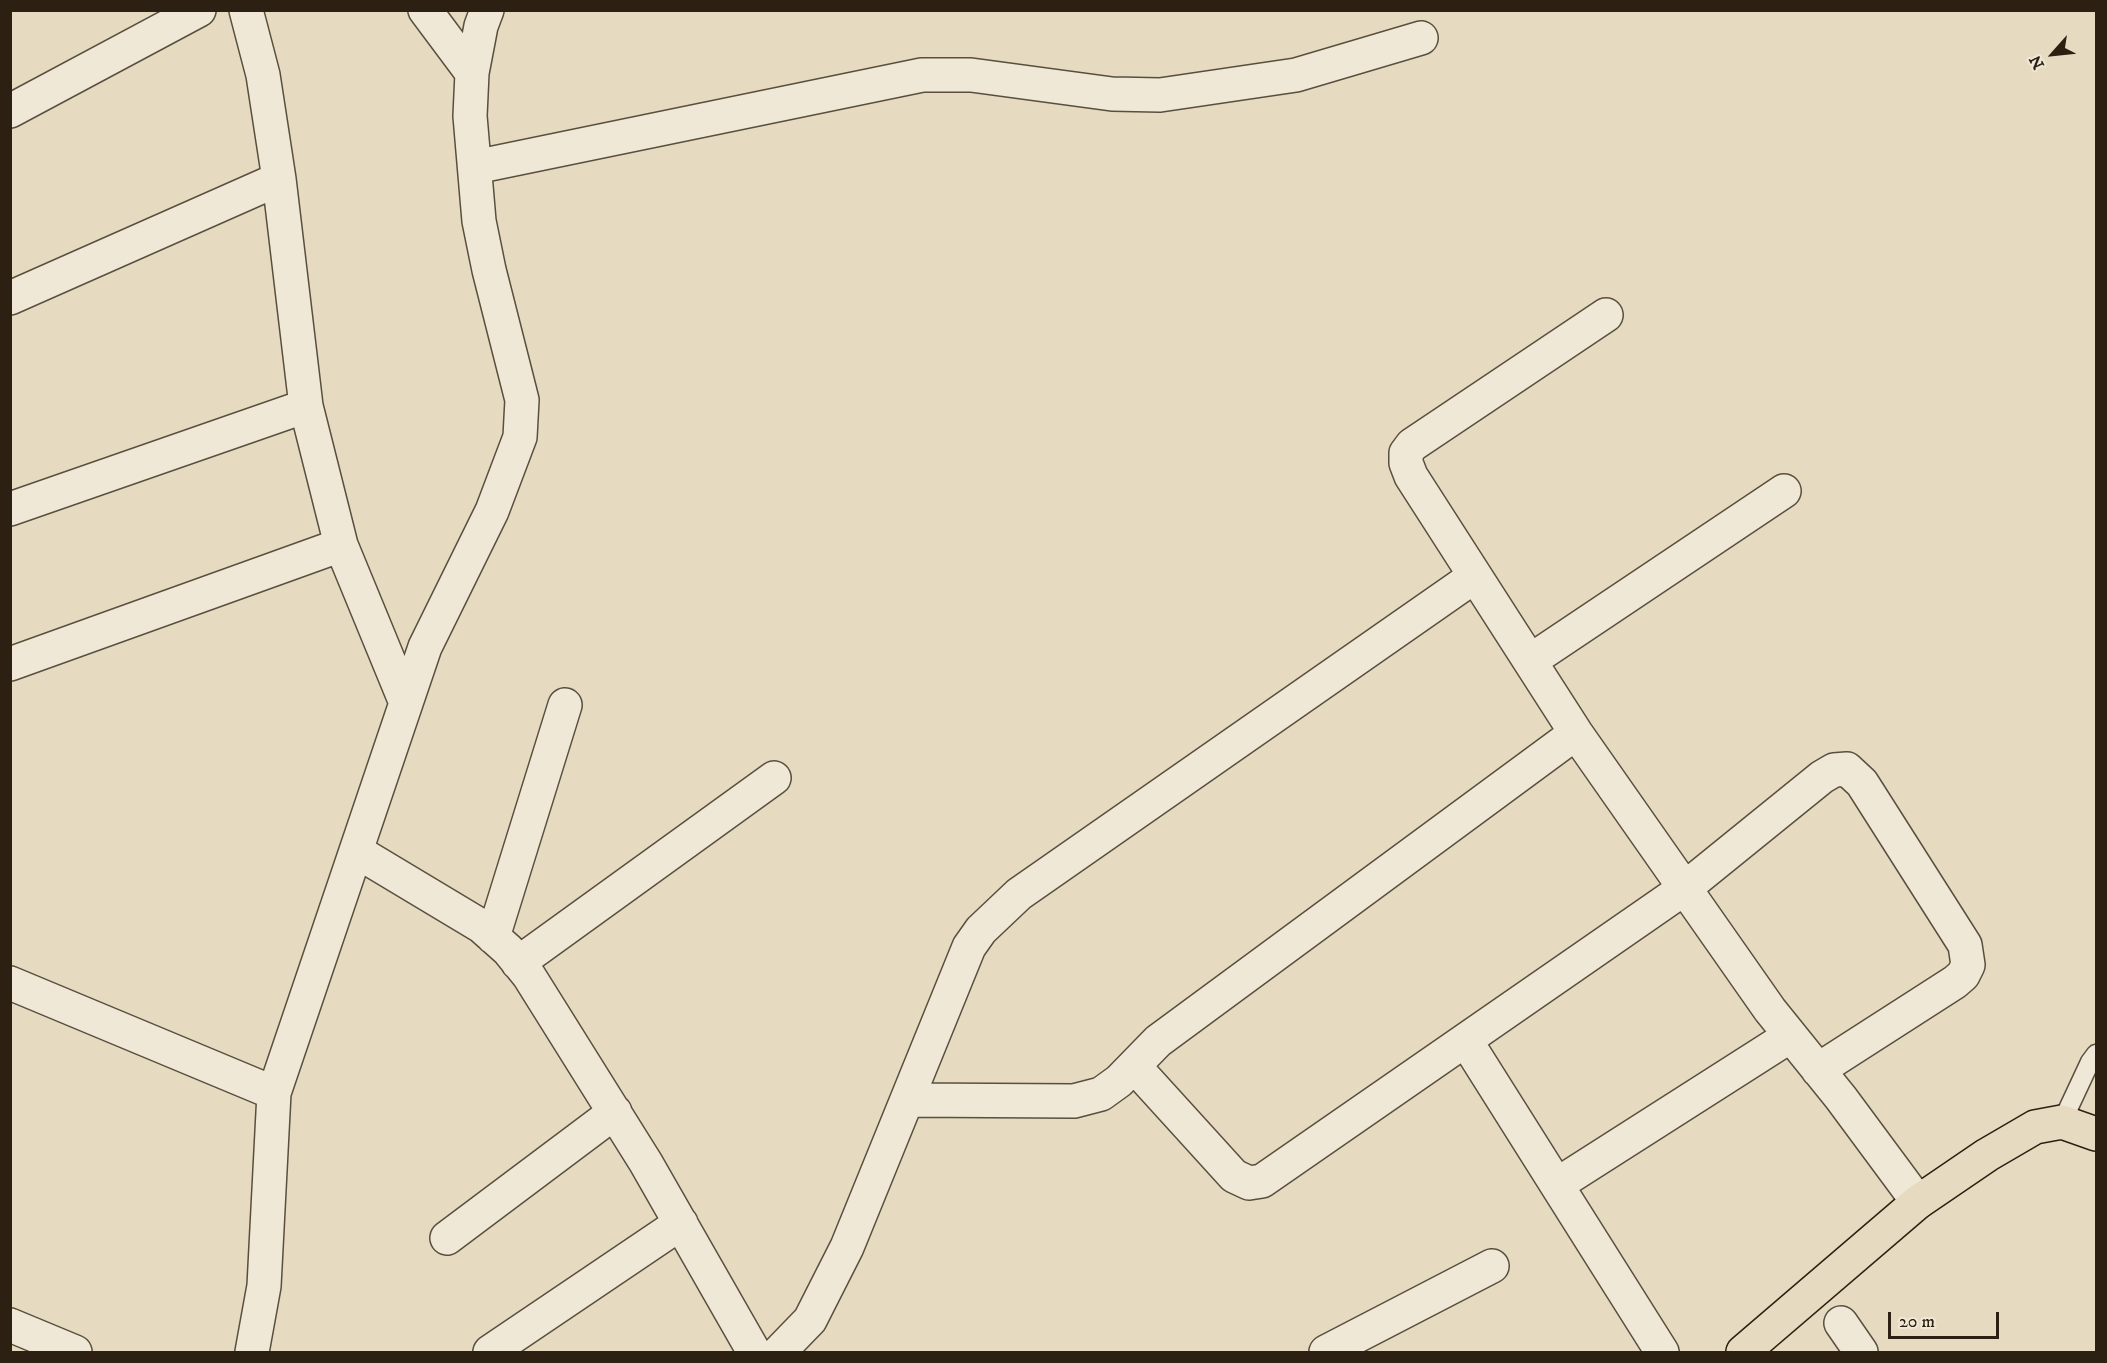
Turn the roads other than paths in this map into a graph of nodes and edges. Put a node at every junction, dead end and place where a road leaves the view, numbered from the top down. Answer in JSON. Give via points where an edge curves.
{"nodes":[{"id":1,"x":199,"y":10,"type":"edge"},
{"id":2,"x":246,"y":10,"type":"edge"},
{"id":3,"x":425,"y":10,"type":"edge"},
{"id":4,"x":487,"y":10,"type":"edge"},
{"id":5,"x":1421,"y":38,"type":"dead end"},
{"id":6,"x":472,"y":73,"type":"junction"},
{"id":7,"x":10,"y":111,"type":"edge"},
{"id":8,"x":475,"y":167,"type":"junction"},
{"id":9,"x":279,"y":179,"type":"junction"},
{"id":10,"x":10,"y":298,"type":"edge"},
{"id":11,"x":1606,"y":315,"type":"dead end"},
{"id":12,"x":306,"y":406,"type":"junction"},
{"id":13,"x":1784,"y":491,"type":"dead end"},
{"id":14,"x":10,"y":508,"type":"edge"},
{"id":15,"x":341,"y":545,"type":"junction"},
{"id":16,"x":1475,"y":576,"type":"junction"},
{"id":17,"x":1530,"y":661,"type":"junction"},
{"id":18,"x":10,"y":664,"type":"edge"},
{"id":19,"x":406,"y":703,"type":"junction"},
{"id":20,"x":565,"y":705,"type":"dead end"},
{"id":21,"x":1576,"y":733,"type":"junction"},
{"id":22,"x":774,"y":778,"type":"dead end"},
{"id":23,"x":356,"y":851,"type":"junction"},
{"id":24,"x":1685,"y":888,"type":"junction"},
{"id":25,"x":493,"y":937,"type":"junction"},
{"id":26,"x":518,"y":963,"type":"junction"},
{"id":27,"x":10,"y":983,"type":"edge"},
{"id":28,"x":1790,"y":1036,"type":"junction"},
{"id":29,"x":1466,"y":1041,"type":"junction"},
{"id":30,"x":2097,"y":1054,"type":"edge"},
{"id":31,"x":1134,"y":1066,"type":"junction"},
{"id":32,"x":1818,"y":1070,"type":"junction"},
{"id":33,"x":274,"y":1093,"type":"junction"},
{"id":34,"x":907,"y":1100,"type":"junction"},
{"id":35,"x":615,"y":1112,"type":"junction"},
{"id":36,"x":2062,"y":1122,"type":"junction"},
{"id":37,"x":2097,"y":1134,"type":"edge"},
{"id":38,"x":1558,"y":1184,"type":"junction"},
{"id":39,"x":1918,"y":1202,"type":"junction"},
{"id":40,"x":681,"y":1223,"type":"junction"},
{"id":41,"x":447,"y":1238,"type":"dead end"},
{"id":42,"x":1492,"y":1266,"type":"dead end"},
{"id":43,"x":1840,"y":1323,"type":"dead end"},
{"id":44,"x":10,"y":1325,"type":"edge"},
{"id":45,"x":75,"y":1353,"type":"edge"},
{"id":46,"x":252,"y":1353,"type":"edge"},
{"id":47,"x":490,"y":1353,"type":"edge"},
{"id":48,"x":754,"y":1353,"type":"edge"},
{"id":49,"x":779,"y":1353,"type":"edge"},
{"id":50,"x":1326,"y":1353,"type":"edge"},
{"id":51,"x":1662,"y":1353,"type":"edge"},
{"id":52,"x":1743,"y":1353,"type":"edge"},
{"id":53,"x":1862,"y":1353,"type":"edge"}],
"edges":[{"from":1,"to":7,"type":"street"},
{"from":2,"to":9,"type":"street","via":[[263,75]]},
{"from":3,"to":6,"type":"street"},
{"from":4,"to":6,"type":"street"},
{"from":5,"to":8,"type":"street","via":[[1296,75],[1160,94],[1112,94],[971,75],[922,75]]},
{"from":6,"to":8,"type":"street","via":[[470,116]]},
{"from":8,"to":19,"type":"street","via":[[479,221],[522,399],[520,437],[492,511],[425,647]]},
{"from":9,"to":10,"type":"street"},
{"from":9,"to":12,"type":"street"},
{"from":11,"to":16,"type":"street","via":[[1412,445],[1406,453],[1411,476]]},
{"from":12,"to":14,"type":"street"},
{"from":12,"to":15,"type":"street"},
{"from":13,"to":17,"type":"street"},
{"from":15,"to":18,"type":"street"},
{"from":15,"to":19,"type":"street"},
{"from":16,"to":17,"type":"street"},
{"from":16,"to":34,"type":"street","via":[[1019,894],[969,947]]},
{"from":17,"to":21,"type":"street"},
{"from":19,"to":23,"type":"street"},
{"from":20,"to":25,"type":"street"},
{"from":21,"to":24,"type":"street"},
{"from":21,"to":31,"type":"street","via":[[1158,1041]]},
{"from":22,"to":26,"type":"street"},
{"from":23,"to":25,"type":"street","via":[[482,926]]},
{"from":23,"to":33,"type":"street"},
{"from":24,"to":28,"type":"street"},
{"from":24,"to":29,"type":"street"},
{"from":24,"to":32,"type":"street","via":[[1822,777],[1834,770],[1847,769],[1862,783],[1965,945],[1968,965],[1955,982]]},
{"from":25,"to":26,"type":"street"},
{"from":26,"to":35,"type":"street"},
{"from":27,"to":33,"type":"street"},
{"from":28,"to":32,"type":"street"},
{"from":28,"to":38,"type":"street"},
{"from":29,"to":31,"type":"street","via":[[1274,1174],[1249,1183],[1234,1176]]},
{"from":29,"to":38,"type":"street"},
{"from":30,"to":36,"type":"lane"},
{"from":31,"to":34,"type":"street","via":[[1101,1094],[1074,1101]]},
{"from":32,"to":39,"type":"street"},
{"from":33,"to":46,"type":"street","via":[[264,1286]]},
{"from":34,"to":49,"type":"street","via":[[842,1257],[810,1320]]},
{"from":35,"to":40,"type":"street"},
{"from":35,"to":41,"type":"street"},
{"from":36,"to":37,"type":"main road"},
{"from":36,"to":39,"type":"main road","via":[[2035,1127]]},
{"from":38,"to":51,"type":"street"},
{"from":39,"to":52,"type":"main road"},
{"from":40,"to":47,"type":"street"},
{"from":40,"to":48,"type":"street"},
{"from":42,"to":50,"type":"street"},
{"from":43,"to":53,"type":"street"},
{"from":44,"to":45,"type":"street"}]}
